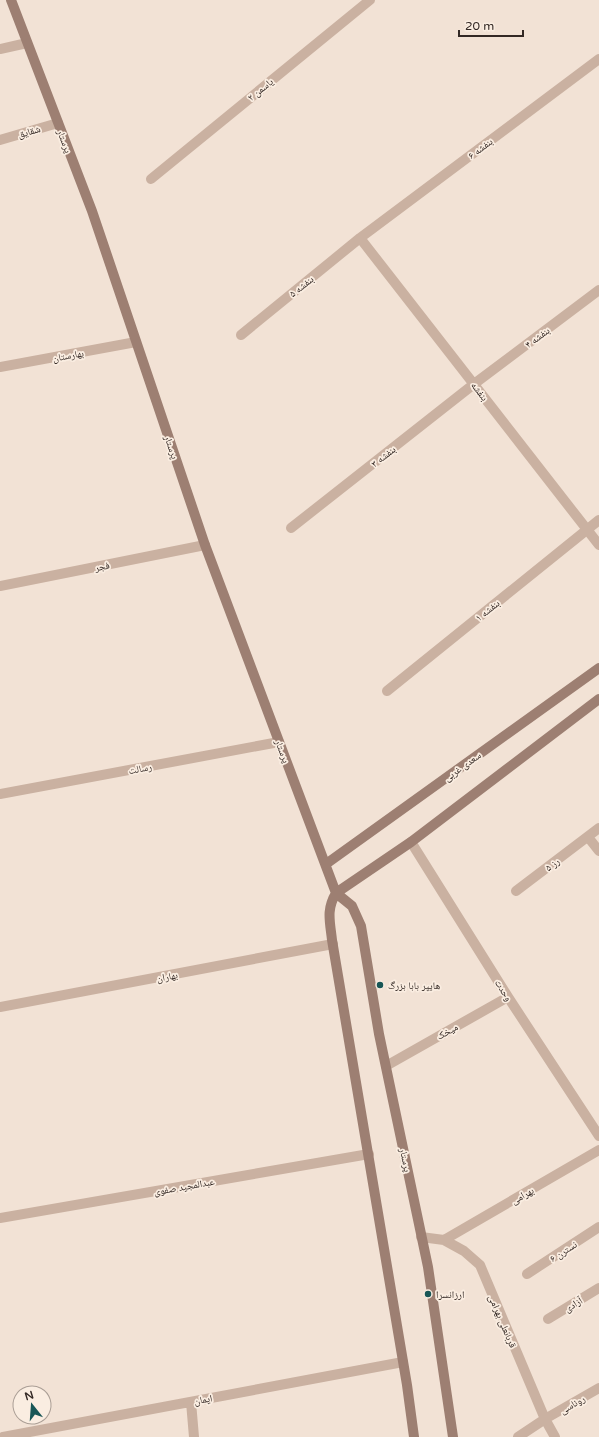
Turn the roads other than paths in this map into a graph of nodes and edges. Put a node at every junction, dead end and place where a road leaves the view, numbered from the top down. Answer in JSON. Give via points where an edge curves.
{"nodes":[{"id":1,"x":11,"y":0,"type":"edge"},
{"id":2,"x":370,"y":0,"type":"edge"},
{"id":3,"x":27,"y":43,"type":"junction"},
{"id":4,"x":0,"y":49,"type":"edge"},
{"id":5,"x":599,"y":59,"type":"edge"},
{"id":6,"x":58,"y":123,"type":"junction"},
{"id":7,"x":0,"y":140,"type":"edge"},
{"id":8,"x":150,"y":179,"type":"dead end"},
{"id":9,"x":360,"y":238,"type":"junction"},
{"id":10,"x":599,"y":290,"type":"edge"},
{"id":11,"x":241,"y":335,"type":"dead end"},
{"id":12,"x":136,"y":342,"type":"junction"},
{"id":13,"x":0,"y":367,"type":"edge"},
{"id":14,"x":474,"y":384,"type":"junction"},
{"id":15,"x":599,"y":520,"type":"edge"},
{"id":16,"x":291,"y":528,"type":"dead end"},
{"id":17,"x":587,"y":530,"type":"junction"},
{"id":18,"x":205,"y":545,"type":"junction"},
{"id":19,"x":599,"y":545,"type":"edge"},
{"id":20,"x":0,"y":586,"type":"edge"},
{"id":21,"x":599,"y":668,"type":"edge"},
{"id":22,"x":387,"y":691,"type":"dead end"},
{"id":23,"x":599,"y":698,"type":"edge"},
{"id":24,"x":279,"y":742,"type":"junction"},
{"id":25,"x":0,"y":794,"type":"edge"},
{"id":26,"x":599,"y":828,"type":"edge"},
{"id":27,"x":588,"y":836,"type":"junction"},
{"id":28,"x":411,"y":842,"type":"junction"},
{"id":29,"x":599,"y":851,"type":"edge"},
{"id":30,"x":326,"y":864,"type":"junction"},
{"id":31,"x":516,"y":891,"type":"dead end"},
{"id":32,"x":336,"y":893,"type":"junction"},
{"id":33,"x":333,"y":944,"type":"junction"},
{"id":34,"x":508,"y":997,"type":"junction"},
{"id":35,"x":0,"y":1007,"type":"edge"},
{"id":36,"x":386,"y":1066,"type":"junction"},
{"id":37,"x":599,"y":1136,"type":"edge"},
{"id":38,"x":599,"y":1150,"type":"edge"},
{"id":39,"x":369,"y":1154,"type":"junction"},
{"id":40,"x":0,"y":1218,"type":"edge"},
{"id":41,"x":599,"y":1227,"type":"edge"},
{"id":42,"x":421,"y":1237,"type":"junction"},
{"id":43,"x":444,"y":1240,"type":"junction"},
{"id":44,"x":527,"y":1274,"type":"dead end"},
{"id":45,"x":599,"y":1288,"type":"edge"},
{"id":46,"x":548,"y":1319,"type":"dead end"},
{"id":47,"x":403,"y":1362,"type":"junction"},
{"id":48,"x":599,"y":1388,"type":"edge"},
{"id":49,"x":191,"y":1402,"type":"junction"},
{"id":50,"x":545,"y":1419,"type":"junction"},
{"id":51,"x":3,"y":1437,"type":"edge"},
{"id":52,"x":194,"y":1437,"type":"edge"},
{"id":53,"x":414,"y":1437,"type":"edge"},
{"id":54,"x":453,"y":1437,"type":"edge"},
{"id":55,"x":518,"y":1437,"type":"edge"},
{"id":56,"x":555,"y":1437,"type":"edge"}],
"edges":[{"from":1,"to":3,"type":"main road","name":"پرستار"},
{"from":2,"to":8,"type":"street","name":"یاسمن ۲"},
{"from":3,"to":4,"type":"street"},
{"from":3,"to":6,"type":"main road","name":"پرستار"},
{"from":5,"to":9,"type":"street","name":"بنفشه ۶"},
{"from":6,"to":7,"type":"street","name":"شقایق"},
{"from":6,"to":12,"type":"main road","name":"پرستار","via":[[92,211]]},
{"from":9,"to":11,"type":"street","name":"بنفشه ۵"},
{"from":9,"to":14,"type":"street","name":"بنفشه"},
{"from":10,"to":14,"type":"street","name":"بنفشه ۴"},
{"from":12,"to":13,"type":"street","name":"بهارستان"},
{"from":12,"to":18,"type":"main road","name":"پرستار"},
{"from":14,"to":16,"type":"street","name":"بنفشه ۳"},
{"from":14,"to":17,"type":"street","name":"بنفشه"},
{"from":15,"to":17,"type":"street","name":"بنفشه ۱"},
{"from":17,"to":19,"type":"street","name":"بنفشه"},
{"from":17,"to":22,"type":"street","name":"بنفشه ۱"},
{"from":18,"to":20,"type":"street","name":"فجر"},
{"from":18,"to":24,"type":"main road","name":"پرستار"},
{"from":21,"to":30,"type":"main road","name":"سعدی غربی"},
{"from":23,"to":28,"type":"main road"},
{"from":24,"to":25,"type":"street","name":"رسالت"},
{"from":24,"to":30,"type":"main road","name":"پرستار"},
{"from":26,"to":27,"type":"street","name":"رز ۵"},
{"from":27,"to":29,"type":"street"},
{"from":27,"to":31,"type":"street","name":"رز ۵"},
{"from":28,"to":32,"type":"main road"},
{"from":28,"to":34,"type":"street","name":"وحدت"},
{"from":30,"to":32,"type":"main road","name":"پرستار"},
{"from":32,"to":33,"type":"main road","via":[[330,903],[329,913]]},
{"from":32,"to":36,"type":"main road","name":"پرستار","via":[[352,906],[361,926]]},
{"from":33,"to":35,"type":"street","name":"بهاران"},
{"from":33,"to":39,"type":"main road"},
{"from":34,"to":36,"type":"street","name":"میخک"},
{"from":34,"to":37,"type":"street","name":"وحدت"},
{"from":36,"to":42,"type":"main road","name":"پرستار"},
{"from":38,"to":43,"type":"street","name":"بهرامی"},
{"from":39,"to":40,"type":"street","name":"عبدالمجید صفوی"},
{"from":39,"to":47,"type":"main road"},
{"from":41,"to":44,"type":"street","name":"نسترن ۶"},
{"from":42,"to":43,"type":"street","name":"قربانعلی بهرامی"},
{"from":42,"to":54,"type":"main road","name":"پرستار","via":[[428,1267]]},
{"from":43,"to":50,"type":"street","name":"قربانعلی بهرامی","via":[[464,1251],[480,1265]]},
{"from":45,"to":46,"type":"street","name":"آزادی"},
{"from":47,"to":49,"type":"street","name":"ایمان"},
{"from":47,"to":53,"type":"main road"},
{"from":48,"to":50,"type":"street","name":"روناسی"},
{"from":49,"to":51,"type":"street","name":"ایمان"},
{"from":49,"to":52,"type":"street"},
{"from":50,"to":55,"type":"street","name":"روناسی"},
{"from":50,"to":56,"type":"street","name":"قربانعلی بهرامی"}]}
